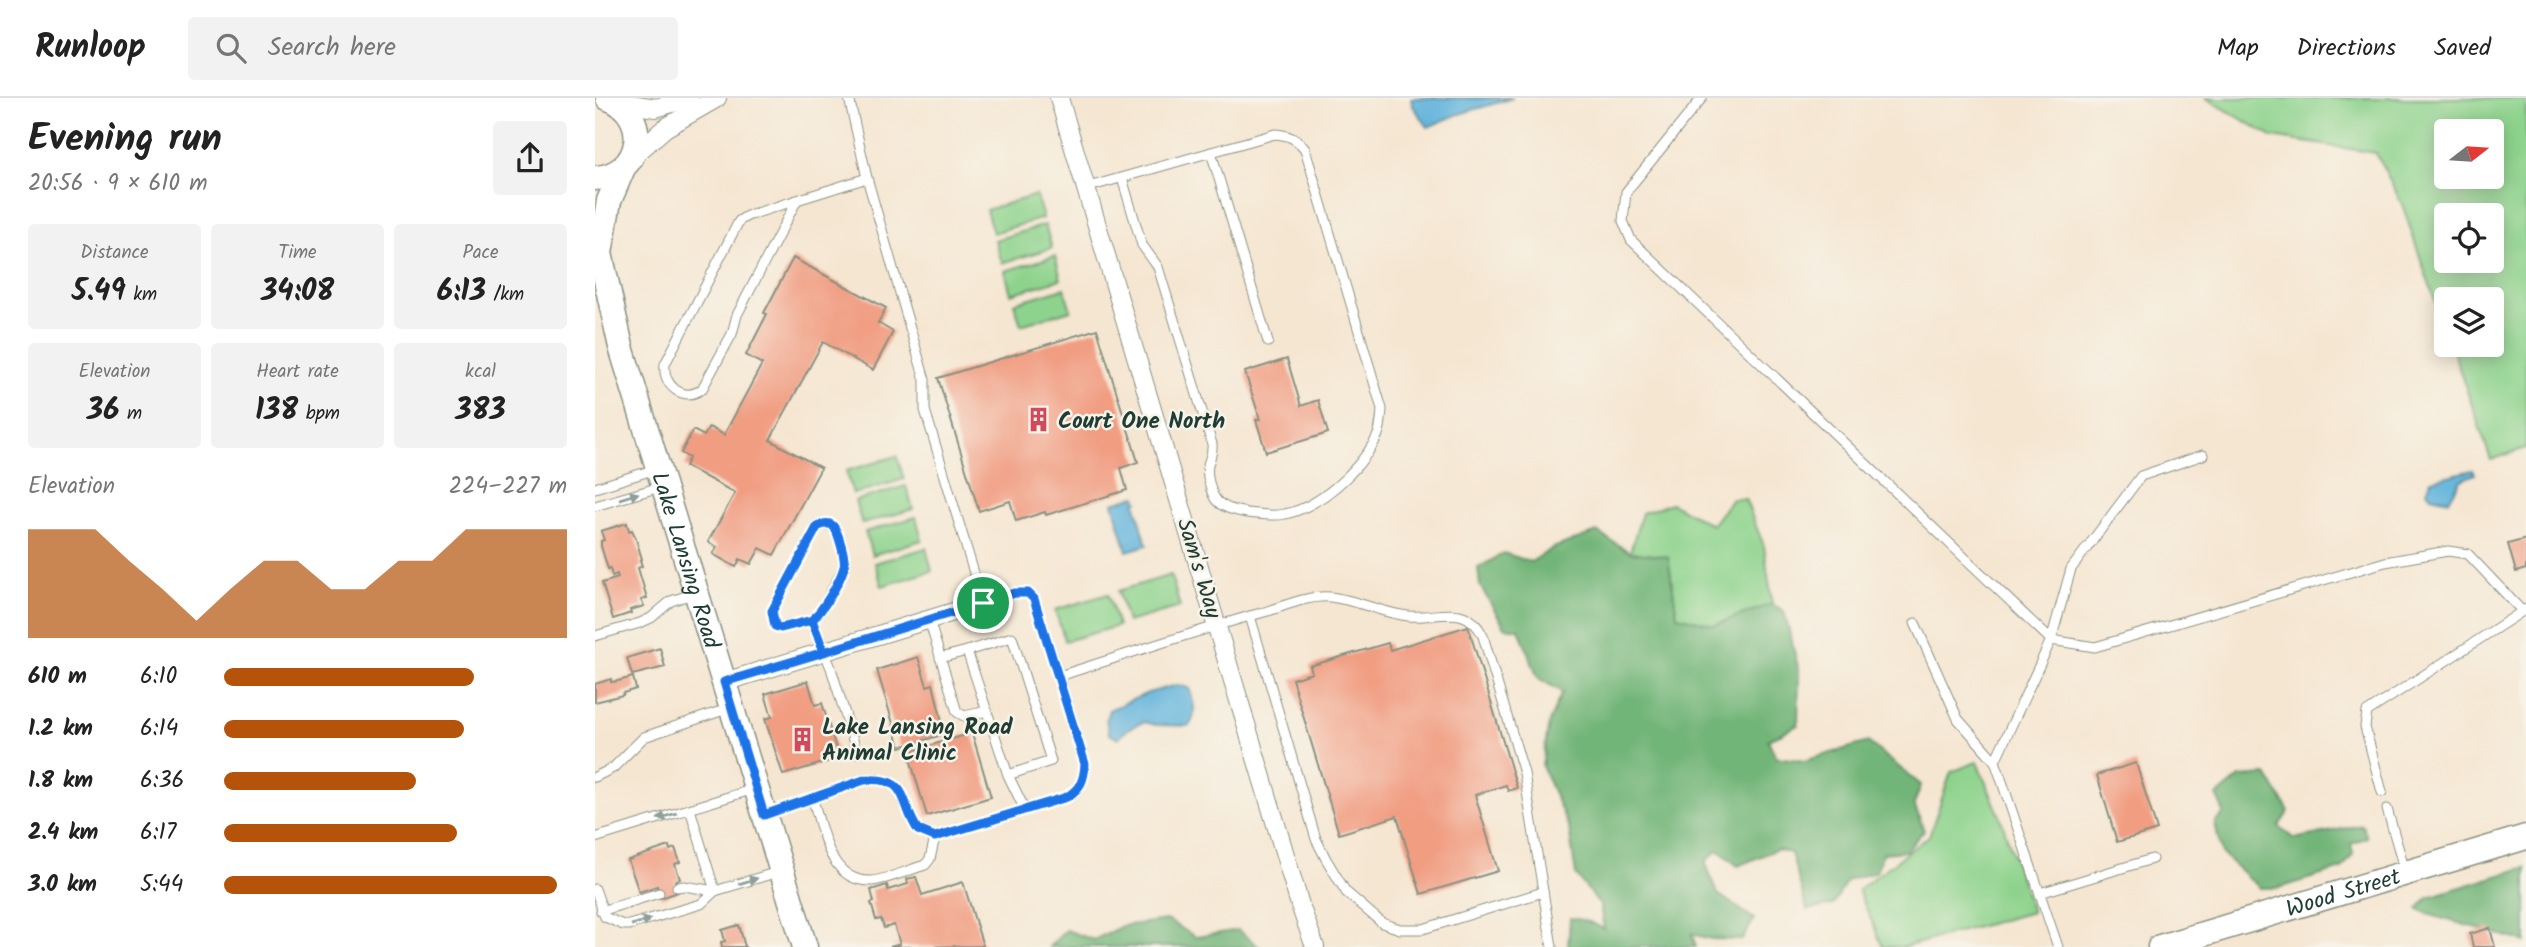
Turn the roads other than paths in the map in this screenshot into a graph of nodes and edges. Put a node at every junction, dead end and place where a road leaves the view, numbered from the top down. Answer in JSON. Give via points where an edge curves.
{"nodes":[{"id":1,"x":689,"y":98,"type":"edge"},
{"id":2,"x":717,"y":98,"type":"edge"},
{"id":3,"x":849,"y":98,"type":"edge"},
{"id":4,"x":1059,"y":98,"type":"edge"},
{"id":5,"x":1702,"y":98,"type":"edge"},
{"id":6,"x":611,"y":99,"type":"edge"},
{"id":7,"x":1211,"y":152,"type":"junction"},
{"id":8,"x":628,"y":162,"type":"junction"},
{"id":9,"x":595,"y":178,"type":"edge"},
{"id":10,"x":867,"y":178,"type":"junction"},
{"id":11,"x":1122,"y":178,"type":"junction"},
{"id":12,"x":1085,"y":188,"type":"junction"},
{"id":13,"x":797,"y":200,"type":"junction"},
{"id":14,"x":598,"y":254,"type":"edge"},
{"id":15,"x":1268,"y":342,"type":"dead end"},
{"id":16,"x":2203,"y":455,"type":"dead end"},
{"id":17,"x":661,"y":477,"type":"junction"},
{"id":18,"x":595,"y":488,"type":"edge"},
{"id":19,"x":595,"y":506,"type":"edge"},
{"id":20,"x":696,"y":593,"type":"junction"},
{"id":21,"x":983,"y":603,"type":"junction"},
{"id":22,"x":2524,"y":610,"type":"edge"},
{"id":23,"x":1249,"y":616,"type":"junction"},
{"id":24,"x":812,"y":620,"type":"junction"},
{"id":25,"x":929,"y":620,"type":"junction"},
{"id":26,"x":1915,"y":623,"type":"dead end"},
{"id":27,"x":1217,"y":626,"type":"junction"},
{"id":28,"x":595,"y":636,"type":"edge"},
{"id":29,"x":2051,"y":640,"type":"junction"},
{"id":30,"x":967,"y":651,"type":"junction"},
{"id":31,"x":824,"y":652,"type":"junction"},
{"id":32,"x":940,"y":658,"type":"junction"},
{"id":33,"x":1059,"y":676,"type":"junction"},
{"id":34,"x":724,"y":682,"type":"junction"},
{"id":35,"x":732,"y":708,"type":"junction"},
{"id":36,"x":987,"y":711,"type":"junction"},
{"id":37,"x":857,"y":753,"type":"dead end"},
{"id":38,"x":1995,"y":761,"type":"junction"},
{"id":39,"x":1008,"y":775,"type":"junction"},
{"id":40,"x":595,"y":777,"type":"edge"},
{"id":41,"x":756,"y":789,"type":"junction"},
{"id":42,"x":2382,"y":792,"type":"dead end"},
{"id":43,"x":813,"y":800,"type":"junction"},
{"id":44,"x":690,"y":809,"type":"junction"},
{"id":45,"x":2387,"y":809,"type":"dead end"},
{"id":46,"x":1025,"y":810,"type":"junction"},
{"id":47,"x":764,"y":815,"type":"junction"},
{"id":48,"x":935,"y":837,"type":"junction"},
{"id":49,"x":2526,"y":837,"type":"edge"},
{"id":50,"x":595,"y":838,"type":"edge"},
{"id":51,"x":2152,"y":859,"type":"dead end"},
{"id":52,"x":781,"y":871,"type":"junction"},
{"id":53,"x":2406,"y":873,"type":"junction"},
{"id":54,"x":677,"y":887,"type":"dead end"},
{"id":55,"x":595,"y":889,"type":"edge"},
{"id":56,"x":715,"y":891,"type":"junction"},
{"id":57,"x":1543,"y":892,"type":"junction"},
{"id":58,"x":659,"y":893,"type":"dead end"},
{"id":59,"x":2040,"y":893,"type":"junction"},
{"id":60,"x":601,"y":911,"type":"junction"},
{"id":61,"x":804,"y":947,"type":"edge"},
{"id":62,"x":1315,"y":947,"type":"edge"},
{"id":63,"x":1552,"y":947,"type":"edge"},
{"id":64,"x":2058,"y":947,"type":"edge"},
{"id":65,"x":2159,"y":947,"type":"edge"}],
"edges":[{"from":1,"to":6,"type":"street","via":[[656,108]]},
{"from":2,"to":8,"type":"street","via":[[665,128]]},
{"from":3,"to":10,"type":"lane"},
{"from":4,"to":12,"type":"street","name":"Sam's Way"},
{"from":5,"to":29,"type":"lane","via":[[1626,192],[1623,221],[1631,240]]},
{"from":6,"to":8,"type":"main road","name":"Lake Lansing Road","via":[[628,112],[635,125],[636,143]]},
{"from":7,"to":11,"type":"lane"},
{"from":7,"to":11,"type":"lane","via":[[1275,134],[1297,140],[1305,149],[1382,409],[1375,440],[1346,478],[1323,496],[1285,514],[1236,511],[1215,498],[1208,475],[1212,444],[1158,267],[1142,245]]},
{"from":7,"to":15,"type":"lane"},
{"from":8,"to":9,"type":"main road","via":[[613,175]]},
{"from":8,"to":14,"type":"main road","name":"Lake Lansing Road","via":[[609,201]]},
{"from":10,"to":13,"type":"lane"},
{"from":10,"to":21,"type":"lane","via":[[926,380],[925,410]]},
{"from":11,"to":12,"type":"lane"},
{"from":12,"to":27,"type":"street","name":"Sam's Way"},
{"from":13,"to":13,"type":"lane","via":[[702,390],[685,394],[673,388],[665,364],[739,222]]},
{"from":14,"to":17,"type":"main road","name":"Lake Lansing Road"},
{"from":16,"to":29,"type":"lane","via":[[2141,476],[2071,569]]},
{"from":17,"to":18,"type":"lane"},
{"from":19,"to":17,"type":"lane","one_way":true},
{"from":17,"to":20,"type":"main road","name":"Lake Lansing Road"},
{"from":20,"to":28,"type":"lane","via":[[671,601],[640,623]]},
{"from":20,"to":34,"type":"main road","name":"Lake Lansing Road"},
{"from":21,"to":25,"type":"street"},
{"from":21,"to":33,"type":"lane","via":[[1028,593],[1034,599]]},
{"from":22,"to":29,"type":"lane","via":[[2468,554],[2448,551],[2385,562],[2095,647]]},
{"from":22,"to":42,"type":"lane","via":[[2367,712],[2365,727]]},
{"from":23,"to":27,"type":"lane"},
{"from":23,"to":57,"type":"lane","via":[[1316,839],[1346,892],[1383,923],[1409,930]]},
{"from":23,"to":57,"type":"lane","via":[[1329,597],[1406,616],[1458,614],[1477,624],[1524,773]]},
{"from":24,"to":24,"type":"lane","via":[[844,567],[831,524],[817,527],[772,611],[775,626],[781,628]]},
{"from":24,"to":31,"type":"lane"},
{"from":25,"to":31,"type":"street"},
{"from":25,"to":32,"type":"lane"},
{"from":26,"to":38,"type":"lane","via":[[1958,719]]},
{"from":27,"to":33,"type":"lane"},
{"from":27,"to":62,"type":"street","name":"Sam's Way"},
{"from":29,"to":38,"type":"lane"},
{"from":30,"to":32,"type":"lane"},
{"from":30,"to":36,"type":"lane"},
{"from":30,"to":39,"type":"lane","via":[[1012,637],[1051,761]]},
{"from":31,"to":34,"type":"street"},
{"from":31,"to":37,"type":"lane"},
{"from":32,"to":36,"type":"lane","via":[[957,712],[964,716]]},
{"from":33,"to":46,"type":"lane","via":[[1085,764],[1084,778],[1078,790],[1067,797]]},
{"from":34,"to":35,"type":"main road","name":"Lake Lansing Road"},
{"from":35,"to":40,"type":"lane","via":[[644,737],[613,768]]},
{"from":35,"to":41,"type":"main road","name":"Lake Lansing Road"},
{"from":36,"to":39,"type":"lane"},
{"from":38,"to":59,"type":"lane"},
{"from":39,"to":46,"type":"lane"},
{"from":41,"to":44,"type":"lane"},
{"from":41,"to":47,"type":"main road","name":"Lake Lansing Road"},
{"from":43,"to":47,"type":"lane"},
{"from":43,"to":48,"type":"lane","via":[[864,780],[888,782],[905,797],[918,830]]},
{"from":43,"to":48,"type":"lane","via":[[832,858],[843,872],[862,880],[873,881],[925,865]]},
{"from":44,"to":50,"type":"lane","one_way":true},
{"from":44,"to":56,"type":"lane"},
{"from":45,"to":53,"type":"lane"},
{"from":46,"to":48,"type":"lane"},
{"from":47,"to":52,"type":"main road","name":"Lake Lansing Road"},
{"from":49,"to":53,"type":"main road","name":"Wood Street"},
{"from":51,"to":59,"type":"lane"},
{"from":56,"to":52,"type":"lane","one_way":true},
{"from":52,"to":61,"type":"main road","name":"Lake Lansing Road"},
{"from":53,"to":65,"type":"main road","name":"Wood Street"},
{"from":54,"to":56,"type":"lane"},
{"from":55,"to":60,"type":"lane"},
{"from":60,"to":56,"type":"lane","one_way":true,"via":[[629,925],[701,904]]},
{"from":57,"to":63,"type":"lane"},
{"from":58,"to":60,"type":"lane"},
{"from":59,"to":64,"type":"lane"}]}
